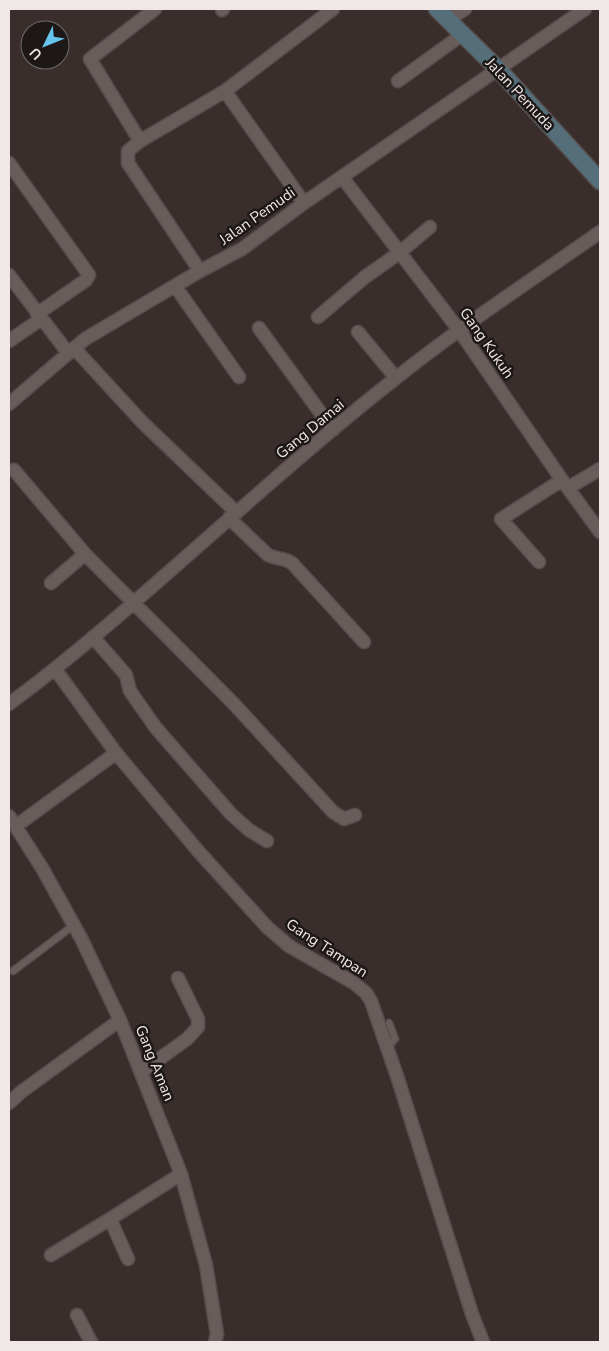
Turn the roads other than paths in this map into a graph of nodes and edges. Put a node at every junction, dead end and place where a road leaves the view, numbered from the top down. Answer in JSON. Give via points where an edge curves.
{"nodes":[{"id":1,"x":155,"y":9,"type":"edge"},
{"id":2,"x":333,"y":9,"type":"edge"},
{"id":3,"x":465,"y":9,"type":"edge"},
{"id":4,"x":585,"y":9,"type":"edge"},
{"id":5,"x":442,"y":14,"type":"edge"},
{"id":6,"x":462,"y":34,"type":"junction"},
{"id":7,"x":498,"y":69,"type":"junction"},
{"id":8,"x":398,"y":81,"type":"dead end"},
{"id":9,"x":225,"y":91,"type":"junction"},
{"id":10,"x":140,"y":141,"type":"junction"},
{"id":11,"x":9,"y":163,"type":"edge"},
{"id":12,"x":342,"y":177,"type":"junction"},
{"id":13,"x":600,"y":181,"type":"edge"},
{"id":14,"x":304,"y":203,"type":"junction"},
{"id":15,"x":430,"y":227,"type":"dead end"},
{"id":16,"x":600,"y":232,"type":"edge"},
{"id":17,"x":399,"y":253,"type":"junction"},
{"id":18,"x":200,"y":272,"type":"junction"},
{"id":19,"x":9,"y":275,"type":"edge"},
{"id":20,"x":175,"y":286,"type":"junction"},
{"id":21,"x":39,"y":317,"type":"junction"},
{"id":22,"x":318,"y":317,"type":"dead end"},
{"id":23,"x":259,"y":328,"type":"dead end"},
{"id":24,"x":459,"y":330,"type":"junction"},
{"id":25,"x":358,"y":332,"type":"dead end"},
{"id":26,"x":9,"y":341,"type":"edge"},
{"id":27,"x":71,"y":351,"type":"junction"},
{"id":28,"x":239,"y":377,"type":"dead end"},
{"id":29,"x":396,"y":378,"type":"junction"},
{"id":30,"x":9,"y":404,"type":"edge"},
{"id":31,"x":333,"y":430,"type":"junction"},
{"id":32,"x":600,"y":469,"type":"edge"},
{"id":33,"x":14,"y":470,"type":"dead end"},
{"id":34,"x":565,"y":484,"type":"junction"},
{"id":35,"x":233,"y":515,"type":"junction"},
{"id":36,"x":600,"y":532,"type":"edge"},
{"id":37,"x":85,"y":554,"type":"junction"},
{"id":38,"x":539,"y":562,"type":"dead end"},
{"id":39,"x":51,"y":583,"type":"dead end"},
{"id":40,"x":134,"y":604,"type":"junction"},
{"id":41,"x":93,"y":637,"type":"junction"},
{"id":42,"x":364,"y":642,"type":"dead end"},
{"id":43,"x":55,"y":669,"type":"junction"},
{"id":44,"x":9,"y":704,"type":"edge"},
{"id":45,"x":116,"y":753,"type":"junction"},
{"id":46,"x":355,"y":815,"type":"dead end"},
{"id":47,"x":12,"y":821,"type":"edge"},
{"id":48,"x":267,"y":841,"type":"dead end"},
{"id":49,"x":74,"y":924,"type":"junction"},
{"id":50,"x":13,"y":971,"type":"dead end"},
{"id":51,"x":178,"y":978,"type":"dead end"},
{"id":52,"x":120,"y":1020,"type":"junction"},
{"id":53,"x":389,"y":1024,"type":"dead end"},
{"id":54,"x":387,"y":1047,"type":"junction"},
{"id":55,"x":141,"y":1072,"type":"junction"},
{"id":56,"x":9,"y":1103,"type":"edge"},
{"id":57,"x":181,"y":1174,"type":"junction"},
{"id":58,"x":110,"y":1219,"type":"junction"},
{"id":59,"x":51,"y":1255,"type":"dead end"},
{"id":60,"x":128,"y":1259,"type":"dead end"},
{"id":61,"x":77,"y":1315,"type":"dead end"},
{"id":62,"x":91,"y":1342,"type":"edge"},
{"id":63,"x":216,"y":1342,"type":"edge"},
{"id":64,"x":483,"y":1342,"type":"edge"}],
"edges":[{"from":1,"to":10,"type":"street","via":[[90,59]]},
{"from":2,"to":9,"type":"street"},
{"from":3,"to":5,"type":"street"},
{"from":4,"to":7,"type":"street","name":"Jalan Pemudi"},
{"from":5,"to":6,"type":"main road","name":"Jalan Pemuda"},
{"from":6,"to":7,"type":"main road","name":"Jalan Pemuda"},
{"from":6,"to":8,"type":"street"},
{"from":7,"to":12,"type":"street","name":"Jalan Pemudi"},
{"from":7,"to":13,"type":"main road","name":"Jalan Pemuda"},
{"from":9,"to":10,"type":"street"},
{"from":9,"to":14,"type":"street"},
{"from":10,"to":18,"type":"street","via":[[128,151],[128,163]]},
{"from":11,"to":21,"type":"street","via":[[89,275]]},
{"from":12,"to":14,"type":"street","name":"Jalan Pemudi"},
{"from":12,"to":17,"type":"street","name":"Gang Kukuh"},
{"from":14,"to":18,"type":"street","name":"Jalan Pemudi","via":[[242,249]]},
{"from":15,"to":17,"type":"street"},
{"from":16,"to":24,"type":"street","name":"Gang Damai"},
{"from":17,"to":22,"type":"street","via":[[365,276]]},
{"from":17,"to":24,"type":"street","name":"Gang Kukuh"},
{"from":18,"to":20,"type":"street","name":"Jalan Pemudi"},
{"from":19,"to":21,"type":"street"},
{"from":20,"to":27,"type":"street","name":"Jalan Pemudi","via":[[85,339]]},
{"from":20,"to":28,"type":"street"},
{"from":21,"to":26,"type":"street"},
{"from":21,"to":27,"type":"street"},
{"from":23,"to":31,"type":"street"},
{"from":24,"to":29,"type":"street","name":"Gang Damai"},
{"from":24,"to":34,"type":"street","name":"Gang Kukuh"},
{"from":25,"to":29,"type":"street"},
{"from":27,"to":30,"type":"street","name":"Jalan Pemudi"},
{"from":27,"to":35,"type":"street"},
{"from":29,"to":31,"type":"street","name":"Gang Damai"},
{"from":31,"to":35,"type":"street","name":"Gang Damai"},
{"from":32,"to":34,"type":"street"},
{"from":33,"to":37,"type":"street"},
{"from":34,"to":36,"type":"street","name":"Gang Kukuh"},
{"from":34,"to":38,"type":"street","via":[[501,519]]},
{"from":35,"to":40,"type":"street","name":"Gang Damai"},
{"from":35,"to":42,"type":"street","via":[[268,555],[292,563]]},
{"from":37,"to":39,"type":"street"},
{"from":37,"to":40,"type":"street"},
{"from":40,"to":41,"type":"street","name":"Gang Damai"},
{"from":40,"to":46,"type":"street","via":[[234,704],[333,812],[344,819]]},
{"from":41,"to":43,"type":"street","name":"Gang Damai"},
{"from":41,"to":48,"type":"street","via":[[126,676],[130,691],[156,728],[231,814]]},
{"from":43,"to":44,"type":"street","name":"Gang Damai"},
{"from":43,"to":45,"type":"street","name":"Gang Tampan"},
{"from":45,"to":47,"type":"street"},
{"from":45,"to":54,"type":"street","name":"Gang Tampan","via":[[267,927],[289,946],[337,972],[366,993]]},
{"from":47,"to":49,"type":"street","name":"Gang Aman"},
{"from":49,"to":50,"type":"lane"},
{"from":49,"to":52,"type":"street","name":"Gang Aman"},
{"from":51,"to":55,"type":"street","via":[[198,1019],[198,1027],[187,1039]]},
{"from":52,"to":55,"type":"street","name":"Gang Aman"},
{"from":52,"to":56,"type":"street"},
{"from":53,"to":54,"type":"lane","via":[[394,1039]]},
{"from":54,"to":64,"type":"street","name":"Gang Tampan"},
{"from":55,"to":57,"type":"street","name":"Gang Aman"},
{"from":57,"to":58,"type":"street"},
{"from":57,"to":63,"type":"street","name":"Gang Aman","via":[[206,1265]]},
{"from":58,"to":59,"type":"street"},
{"from":58,"to":60,"type":"street"},
{"from":61,"to":62,"type":"street"}]}
